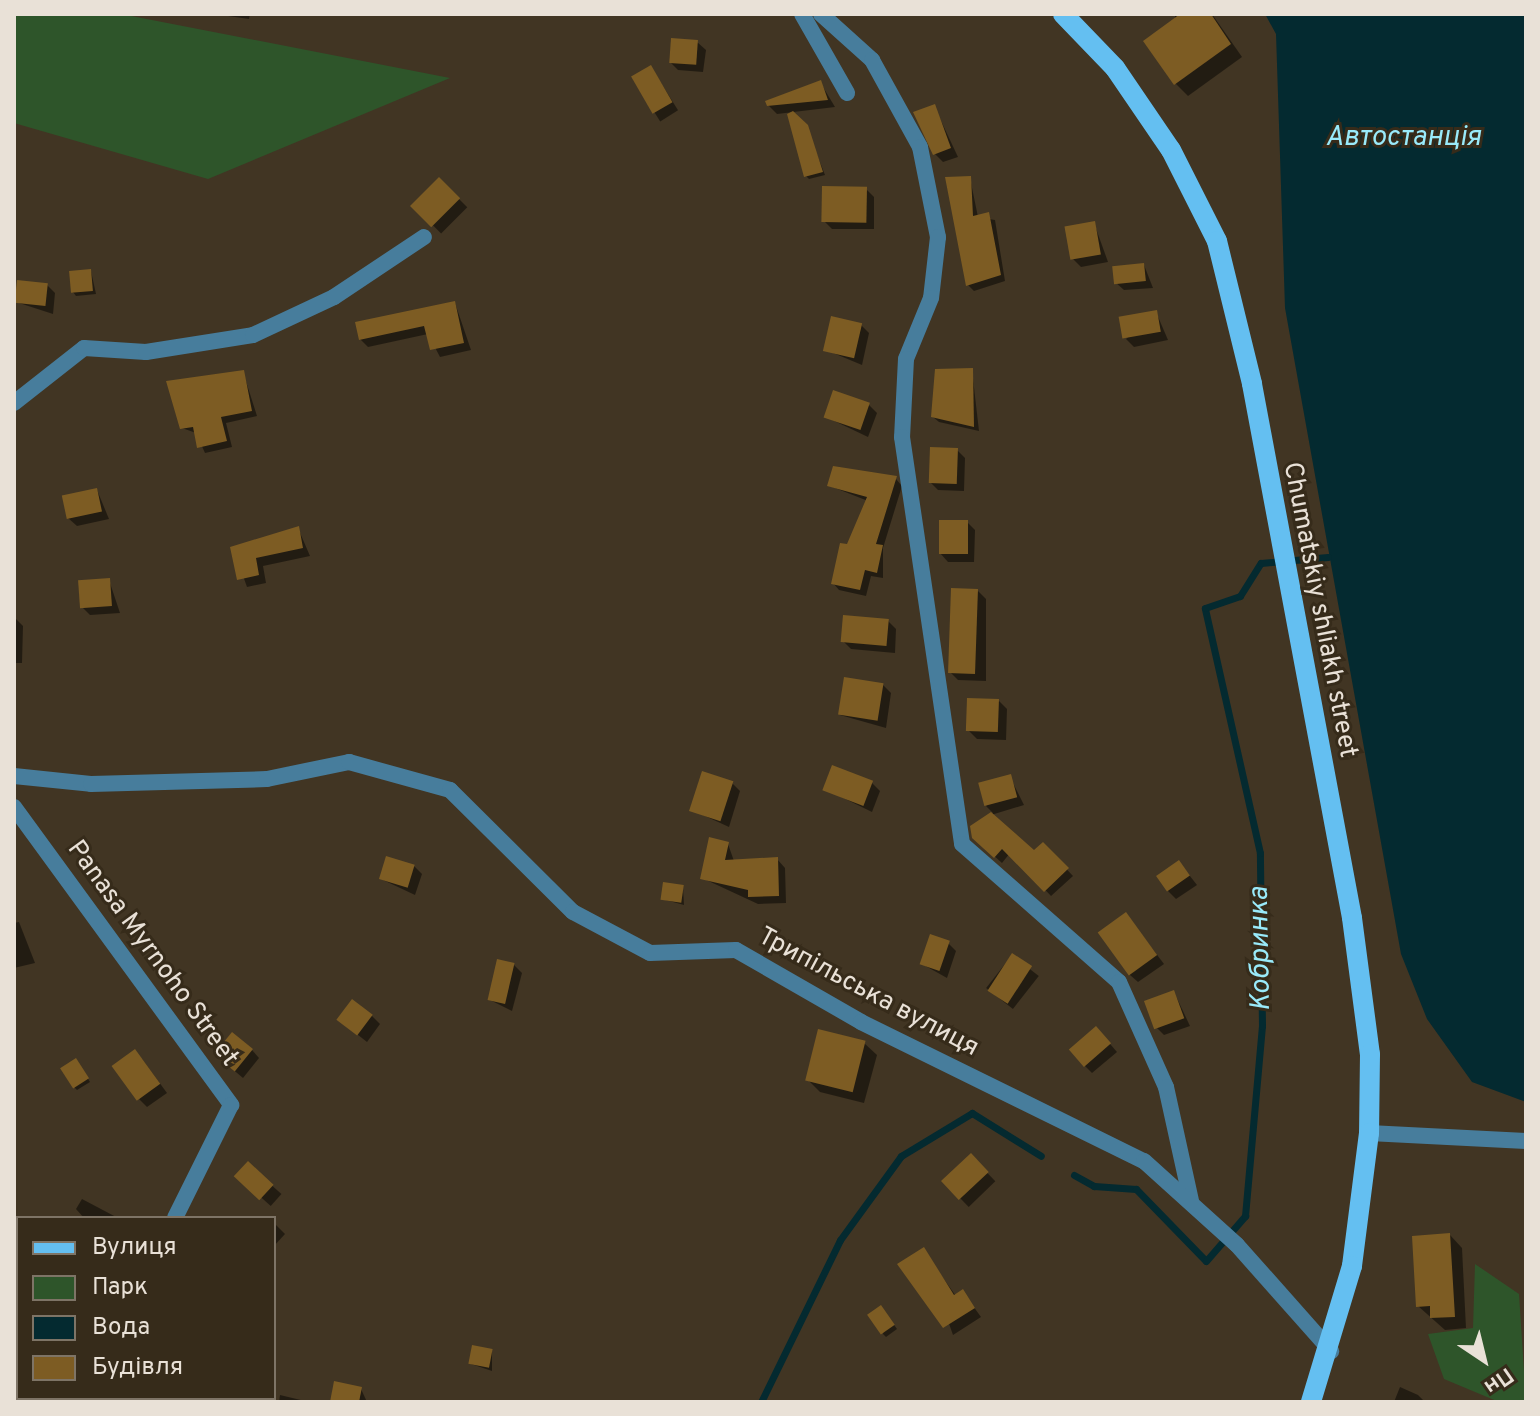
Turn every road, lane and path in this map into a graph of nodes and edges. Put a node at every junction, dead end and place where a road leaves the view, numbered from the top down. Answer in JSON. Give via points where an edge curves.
{"nodes":[{"id":1,"x":802,"y":14,"type":"edge"},
{"id":2,"x":821,"y":14,"type":"edge"},
{"id":3,"x":1063,"y":14,"type":"edge"},
{"id":4,"x":847,"y":93,"type":"dead end"},
{"id":5,"x":424,"y":237,"type":"dead end"},
{"id":6,"x":14,"y":403,"type":"edge"},
{"id":7,"x":14,"y":776,"type":"edge"},
{"id":8,"x":14,"y":807,"type":"edge"},
{"id":9,"x":1369,"y":1133,"type":"junction"},
{"id":10,"x":1526,"y":1141,"type":"edge"},
{"id":11,"x":1191,"y":1201,"type":"junction"},
{"id":12,"x":176,"y":1216,"type":"edge"},
{"id":13,"x":1331,"y":1351,"type":"junction"},
{"id":14,"x":1311,"y":1402,"type":"edge"}],
"edges":[{"from":1,"to":4,"type":"street"},
{"from":2,"to":11,"type":"street","via":[[872,60],[920,147],[938,237],[931,298],[906,359],[902,437],[962,844],[1119,982],[1166,1087]]},
{"from":3,"to":9,"type":"main road","name":"Chumatskiy shliakh street","via":[[1115,68],[1171,150],[1217,241],[1252,384],[1352,918],[1370,1054]]},
{"from":5,"to":6,"type":"street","via":[[334,297],[253,335],[146,352],[84,348]]},
{"from":7,"to":11,"type":"street","name":"Трипільська вулиця","via":[[91,784],[267,779],[349,762],[450,790],[573,912],[650,953],[736,950],[861,1022],[1144,1161]]},
{"from":8,"to":12,"type":"street","name":"Panasa Myrnoho Street","via":[[231,1105]]},
{"from":9,"to":10,"type":"street"},
{"from":9,"to":13,"type":"main road","name":"Chumatskiy shliakh street","via":[[1352,1266]]},
{"from":11,"to":13,"type":"street","name":"Трипільська вулиця"},
{"from":13,"to":14,"type":"main road","name":"Chumatskiy shliakh street"}]}
